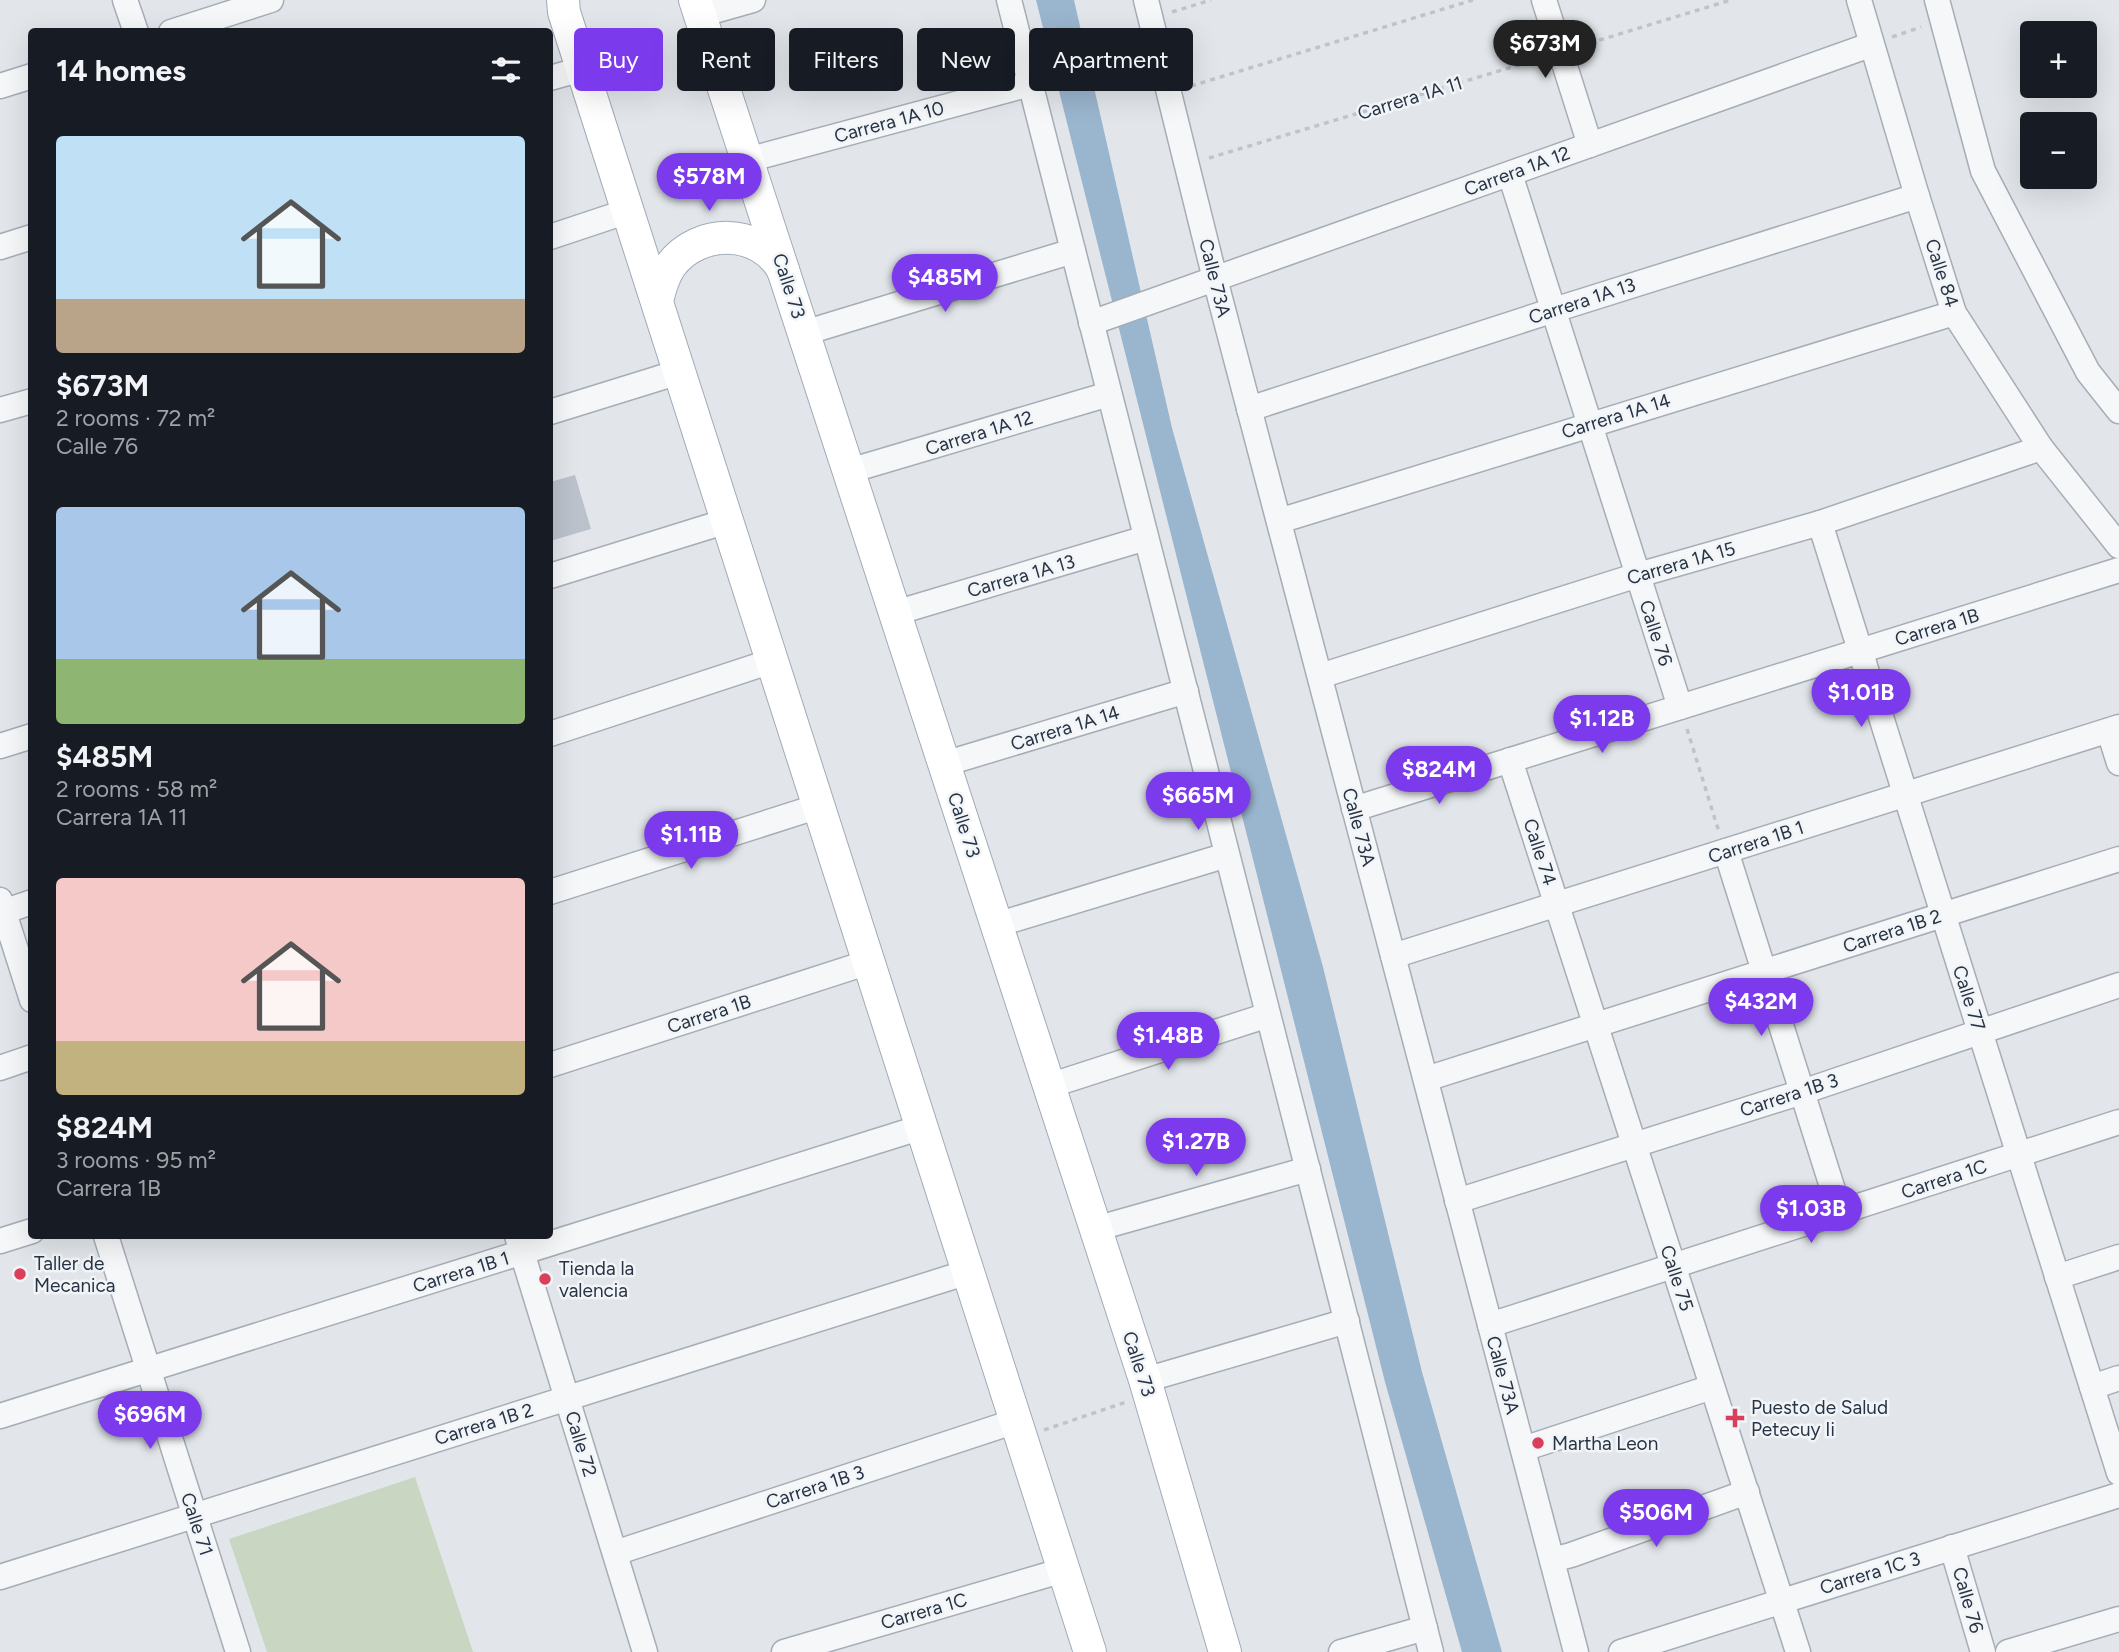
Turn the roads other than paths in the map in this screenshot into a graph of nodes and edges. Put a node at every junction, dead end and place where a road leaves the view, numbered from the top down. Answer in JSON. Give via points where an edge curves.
{"nodes":[{"id":1,"x":125,"y":0,"type":"edge"},
{"id":2,"x":271,"y":0,"type":"edge"},
{"id":3,"x":753,"y":0,"type":"edge"},
{"id":4,"x":1009,"y":0,"type":"edge"},
{"id":5,"x":1146,"y":0,"type":"edge"},
{"id":6,"x":1544,"y":0,"type":"edge"},
{"id":7,"x":1859,"y":0,"type":"edge"},
{"id":8,"x":562,"y":4,"type":"edge"},
{"id":9,"x":698,"y":8,"type":"edge"},
{"id":10,"x":1940,"y":10,"type":"edge"},
{"id":11,"x":135,"y":28,"type":"edge"},
{"id":12,"x":184,"y":28,"type":"edge"},
{"id":13,"x":574,"y":43,"type":"edge"},
{"id":14,"x":1870,"y":45,"type":"junction"},
{"id":15,"x":574,"y":71,"type":"edge"},
{"id":16,"x":28,"y":77,"type":"edge"},
{"id":17,"x":553,"y":77,"type":"edge"},
{"id":18,"x":1029,"y":80,"type":"edge"},
{"id":19,"x":1029,"y":84,"type":"edge"},
{"id":20,"x":0,"y":86,"type":"edge"},
{"id":21,"x":589,"y":91,"type":"edge"},
{"id":22,"x":1032,"y":91,"type":"edge"},
{"id":23,"x":1590,"y":145,"type":"junction"},
{"id":24,"x":747,"y":160,"type":"junction"},
{"id":25,"x":1510,"y":174,"type":"junction"},
{"id":26,"x":1917,"y":196,"type":"junction"},
{"id":27,"x":628,"y":211,"type":"junction"},
{"id":28,"x":553,"y":236,"type":"edge"},
{"id":29,"x":28,"y":238,"type":"edge"},
{"id":30,"x":0,"y":247,"type":"edge"},
{"id":31,"x":1073,"y":251,"type":"junction"},
{"id":32,"x":785,"y":274,"type":"junction"},
{"id":33,"x":1207,"y":282,"type":"junction"},
{"id":34,"x":657,"y":301,"type":"junction"},
{"id":35,"x":1554,"y":310,"type":"junction"},
{"id":36,"x":1954,"y":313,"type":"junction"},
{"id":37,"x":1097,"y":321,"type":"junction"},
{"id":38,"x":804,"y":332,"type":"junction"},
{"id":39,"x":679,"y":372,"type":"junction"},
{"id":40,"x":1109,"y":394,"type":"junction"},
{"id":41,"x":28,"y":402,"type":"edge"},
{"id":42,"x":0,"y":410,"type":"edge"},
{"id":43,"x":1249,"y":410,"type":"junction"},
{"id":44,"x":553,"y":411,"type":"edge"},
{"id":45,"x":2119,"y":411,"type":"edge"},
{"id":46,"x":1590,"y":424,"type":"junction"},
{"id":47,"x":2041,"y":448,"type":"junction"},
{"id":48,"x":849,"y":471,"type":"junction"},
{"id":49,"x":727,"y":521,"type":"junction"},
{"id":50,"x":1279,"y":522,"type":"junction"},
{"id":51,"x":1820,"y":523,"type":"junction"},
{"id":52,"x":1146,"y":538,"type":"junction"},
{"id":53,"x":2119,"y":546,"type":"edge"},
{"id":54,"x":2119,"y":570,"type":"edge"},
{"id":55,"x":553,"y":575,"type":"edge"},
{"id":56,"x":1638,"y":575,"type":"junction"},
{"id":57,"x":895,"y":612,"type":"junction"},
{"id":58,"x":1860,"y":651,"type":"junction"},
{"id":59,"x":772,"y":661,"type":"junction"},
{"id":60,"x":1320,"y":676,"type":"junction"},
{"id":61,"x":1186,"y":691,"type":"junction"},
{"id":62,"x":1680,"y":707,"type":"junction"},
{"id":63,"x":2114,"y":729,"type":"edge"},
{"id":64,"x":553,"y":733,"type":"edge"},
{"id":65,"x":28,"y":737,"type":"edge"},
{"id":66,"x":0,"y":746,"type":"edge"},
{"id":67,"x":1510,"y":760,"type":"junction"},
{"id":68,"x":2119,"y":763,"type":"edge"},
{"id":69,"x":944,"y":764,"type":"junction"},
{"id":70,"x":1905,"y":794,"type":"junction"},
{"id":71,"x":819,"y":806,"type":"junction"},
{"id":72,"x":1354,"y":809,"type":"junction"},
{"id":73,"x":1726,"y":851,"type":"junction"},
{"id":74,"x":1227,"y":855,"type":"junction"},
{"id":75,"x":2119,"y":859,"type":"edge"},
{"id":76,"x":553,"y":891,"type":"edge"},
{"id":77,"x":28,"y":903,"type":"edge"},
{"id":78,"x":1557,"y":904,"type":"junction"},
{"id":79,"x":1,"y":908,"type":"edge"},
{"id":80,"x":1943,"y":915,"type":"junction"},
{"id":81,"x":996,"y":925,"type":"junction"},
{"id":82,"x":1393,"y":956,"type":"junction"},
{"id":83,"x":869,"y":962,"type":"junction"},
{"id":84,"x":1764,"y":972,"type":"junction"},
{"id":85,"x":2119,"y":985,"type":"edge"},
{"id":86,"x":28,"y":988,"type":"edge"},
{"id":87,"x":1268,"y":1015,"type":"junction"},
{"id":88,"x":1596,"y":1026,"type":"junction"},
{"id":89,"x":1980,"y":1032,"type":"junction"},
{"id":90,"x":28,"y":1059,"type":"edge"},
{"id":91,"x":553,"y":1064,"type":"edge"},
{"id":92,"x":0,"y":1068,"type":"edge"},
{"id":93,"x":1426,"y":1079,"type":"junction"},
{"id":94,"x":1049,"y":1088,"type":"junction"},
{"id":95,"x":1802,"y":1091,"type":"junction"},
{"id":96,"x":2119,"y":1122,"type":"edge"},
{"id":97,"x":922,"y":1127,"type":"junction"},
{"id":98,"x":1634,"y":1145,"type":"junction"},
{"id":99,"x":2018,"y":1155,"type":"junction"},
{"id":100,"x":1308,"y":1169,"type":"junction"},
{"id":101,"x":1457,"y":1201,"type":"junction"},
{"id":102,"x":1840,"y":1212,"type":"junction"},
{"id":103,"x":1096,"y":1229,"type":"junction"},
{"id":104,"x":28,"y":1232,"type":"edge"},
{"id":105,"x":553,"y":1234,"type":"edge"},
{"id":106,"x":107,"y":1239,"type":"edge"},
{"id":107,"x":537,"y":1239,"type":"edge"},
{"id":108,"x":0,"y":1241,"type":"edge"},
{"id":109,"x":520,"y":1244,"type":"edge"},
{"id":110,"x":2119,"y":1257,"type":"edge"},
{"id":111,"x":1673,"y":1266,"type":"junction"},
{"id":112,"x":968,"y":1272,"type":"junction"},
{"id":113,"x":2057,"y":1277,"type":"junction"},
{"id":114,"x":1347,"y":1321,"type":"junction"},
{"id":115,"x":1490,"y":1325,"type":"junction"},
{"id":116,"x":149,"y":1370,"type":"junction"},
{"id":117,"x":2119,"y":1378,"type":"edge"},
{"id":118,"x":1147,"y":1387,"type":"junction"},
{"id":119,"x":1713,"y":1387,"type":"junction"},
{"id":120,"x":2092,"y":1387,"type":"junction"},
{"id":121,"x":567,"y":1398,"type":"junction"},
{"id":122,"x":0,"y":1416,"type":"edge"},
{"id":123,"x":1019,"y":1429,"type":"junction"},
{"id":124,"x":1523,"y":1449,"type":"junction"},
{"id":125,"x":2119,"y":1473,"type":"edge"},
{"id":126,"x":1747,"y":1492,"type":"junction"},
{"id":127,"x":2119,"y":1495,"type":"edge"},
{"id":128,"x":195,"y":1516,"type":"junction"},
{"id":129,"x":1952,"y":1548,"type":"junction"},
{"id":130,"x":615,"y":1553,"type":"junction"},
{"id":131,"x":1552,"y":1559,"type":"junction"},
{"id":132,"x":1064,"y":1570,"type":"junction"},
{"id":133,"x":0,"y":1577,"type":"edge"},
{"id":134,"x":1782,"y":1601,"type":"junction"},
{"id":135,"x":2119,"y":1619,"type":"edge"},
{"id":136,"x":1425,"y":1628,"type":"junction"},
{"id":137,"x":238,"y":1652,"type":"edge"},
{"id":138,"x":645,"y":1652,"type":"edge"},
{"id":139,"x":784,"y":1652,"type":"edge"},
{"id":140,"x":1090,"y":1652,"type":"edge"},
{"id":141,"x":1225,"y":1652,"type":"edge"},
{"id":142,"x":1342,"y":1652,"type":"edge"},
{"id":143,"x":1431,"y":1652,"type":"edge"},
{"id":144,"x":1576,"y":1652,"type":"edge"},
{"id":145,"x":1621,"y":1652,"type":"edge"},
{"id":146,"x":1798,"y":1652,"type":"edge"},
{"id":147,"x":1983,"y":1652,"type":"edge"},
{"id":148,"x":2008,"y":1652,"type":"edge"}],
"edges":[{"from":1,"to":11,"type":"street"},
{"from":2,"to":12,"type":"street"},
{"from":3,"to":9,"type":"street"},
{"from":4,"to":18,"type":"street"},
{"from":5,"to":33,"type":"street","name":"Calle 73A"},
{"from":6,"to":23,"type":"street"},
{"from":7,"to":14,"type":"street","name":"Calle 84"},
{"from":8,"to":13,"type":"main road"},
{"from":9,"to":24,"type":"main road","name":"Calle 73"},
{"from":10,"to":45,"type":"street","via":[[1983,171],[2088,372]]},
{"from":14,"to":23,"type":"street","name":"Carrera 1A 12"},
{"from":14,"to":26,"type":"street","name":"Calle 84"},
{"from":15,"to":17,"type":"street"},
{"from":16,"to":20,"type":"street"},
{"from":19,"to":24,"type":"street","name":"Carrera 1A 10"},
{"from":21,"to":27,"type":"main road"},
{"from":22,"to":31,"type":"street"},
{"from":23,"to":25,"type":"street","name":"Carrera 1A 12"},
{"from":24,"to":32,"type":"main road","name":"Calle 73"},
{"from":25,"to":33,"type":"street","name":"Carrera 1A 12"},
{"from":25,"to":35,"type":"street","name":"Calle 76"},
{"from":26,"to":35,"type":"street","name":"Carrera 1A 13"},
{"from":26,"to":36,"type":"street","name":"Calle 84"},
{"from":27,"to":28,"type":"street"},
{"from":27,"to":34,"type":"main road"},
{"from":29,"to":30,"type":"street"},
{"from":31,"to":37,"type":"street"},
{"from":31,"to":38,"type":"street"},
{"from":32,"to":34,"type":"main road","via":[[776,257],[760,246],[722,237],[702,241],[671,264]]},
{"from":32,"to":38,"type":"main road","name":"Calle 73"},
{"from":33,"to":37,"type":"street","name":"Carrera 1A 12"},
{"from":33,"to":43,"type":"street","name":"Calle 73A"},
{"from":34,"to":39,"type":"main road"},
{"from":35,"to":43,"type":"street","name":"Carrera 1A 13"},
{"from":35,"to":46,"type":"street","name":"Calle 76"},
{"from":36,"to":46,"type":"street","name":"Carrera 1A 14"},
{"from":36,"to":47,"type":"street","name":"Calle 84"},
{"from":37,"to":40,"type":"street"},
{"from":38,"to":48,"type":"main road","name":"Calle 73"},
{"from":39,"to":44,"type":"street"},
{"from":39,"to":49,"type":"main road"},
{"from":40,"to":48,"type":"street","name":"Carrera 1A 12"},
{"from":40,"to":52,"type":"street"},
{"from":41,"to":42,"type":"street"},
{"from":43,"to":50,"type":"street","name":"Calle 73A"},
{"from":46,"to":50,"type":"street","name":"Carrera 1A 14"},
{"from":46,"to":56,"type":"street","name":"Calle 76"},
{"from":47,"to":51,"type":"street","name":"Carrera 1A 15"},
{"from":47,"to":53,"type":"street","name":"Calle 84"},
{"from":48,"to":57,"type":"main road","name":"Calle 73"},
{"from":49,"to":55,"type":"street"},
{"from":49,"to":59,"type":"main road"},
{"from":50,"to":60,"type":"street","name":"Calle 73A"},
{"from":51,"to":56,"type":"street","name":"Carrera 1A 15"},
{"from":51,"to":58,"type":"street","name":"Calle 77"},
{"from":52,"to":57,"type":"street","name":"Carrera 1A 13"},
{"from":52,"to":61,"type":"street"},
{"from":54,"to":58,"type":"street","name":"Carrera 1B"},
{"from":56,"to":60,"type":"street","name":"Carrera 1A 15"},
{"from":56,"to":62,"type":"street","name":"Calle 76"},
{"from":57,"to":69,"type":"main road","name":"Calle 73"},
{"from":58,"to":62,"type":"street","name":"Carrera 1B"},
{"from":58,"to":70,"type":"street","name":"Calle 77"},
{"from":59,"to":64,"type":"street"},
{"from":59,"to":71,"type":"main road"},
{"from":60,"to":72,"type":"street","name":"Calle 73A"},
{"from":61,"to":69,"type":"street","name":"Carrera 1A 14"},
{"from":61,"to":74,"type":"street"},
{"from":62,"to":67,"type":"street","name":"Carrera 1B"},
{"from":63,"to":68,"type":"street"},
{"from":63,"to":70,"type":"street","name":"Carrera 1B 1"},
{"from":65,"to":66,"type":"street"},
{"from":67,"to":72,"type":"street","name":"Carrera 1B"},
{"from":67,"to":78,"type":"street","name":"Calle 74"},
{"from":69,"to":81,"type":"main road","name":"Calle 73"},
{"from":70,"to":73,"type":"street","name":"Carrera 1B 1"},
{"from":70,"to":80,"type":"street","name":"Calle 77"},
{"from":71,"to":76,"type":"street"},
{"from":71,"to":83,"type":"main road"},
{"from":72,"to":82,"type":"street","name":"Calle 73A"},
{"from":73,"to":78,"type":"street","name":"Carrera 1B 1"},
{"from":73,"to":84,"type":"street"},
{"from":74,"to":81,"type":"street"},
{"from":74,"to":87,"type":"street"},
{"from":75,"to":80,"type":"street","name":"Carrera 1B 2"},
{"from":77,"to":79,"type":"street"},
{"from":78,"to":82,"type":"street","name":"Carrera 1B 1"},
{"from":78,"to":88,"type":"street","name":"Calle 75"},
{"from":79,"to":86,"type":"street"},
{"from":80,"to":84,"type":"street","name":"Carrera 1B 2"},
{"from":80,"to":89,"type":"street","name":"Calle 77"},
{"from":81,"to":94,"type":"main road","name":"Calle 73"},
{"from":82,"to":93,"type":"street","name":"Calle 73A"},
{"from":83,"to":91,"type":"street","name":"Carrera 1B"},
{"from":83,"to":97,"type":"main road"},
{"from":84,"to":88,"type":"street","name":"Carrera 1B 2"},
{"from":84,"to":95,"type":"street"},
{"from":85,"to":89,"type":"street","name":"Carrera 1B 3"},
{"from":87,"to":94,"type":"street"},
{"from":87,"to":100,"type":"street"},
{"from":88,"to":93,"type":"street","name":"Carrera 1B 2"},
{"from":88,"to":98,"type":"street","name":"Calle 75"},
{"from":89,"to":95,"type":"street","name":"Carrera 1B 3"},
{"from":89,"to":99,"type":"street","name":"Calle 77"},
{"from":90,"to":92,"type":"street"},
{"from":93,"to":101,"type":"street","name":"Calle 73A"},
{"from":94,"to":103,"type":"main road","name":"Calle 73"},
{"from":95,"to":98,"type":"street","name":"Carrera 1B 3"},
{"from":95,"to":102,"type":"street"},
{"from":96,"to":99,"type":"street","name":"Carrera 1C"},
{"from":97,"to":105,"type":"street","name":"Carrera 1B 1"},
{"from":97,"to":112,"type":"main road"},
{"from":98,"to":101,"type":"street","name":"Carrera 1B 3"},
{"from":98,"to":111,"type":"street","name":"Calle 75"},
{"from":99,"to":102,"type":"street","name":"Carrera 1C"},
{"from":99,"to":113,"type":"street","name":"Calle 77"},
{"from":100,"to":103,"type":"street"},
{"from":100,"to":114,"type":"street"},
{"from":101,"to":115,"type":"street","name":"Calle 73A"},
{"from":102,"to":111,"type":"street","name":"Carrera 1C"},
{"from":103,"to":118,"type":"main road","name":"Calle 73"},
{"from":104,"to":108,"type":"street"},
{"from":106,"to":116,"type":"street","name":"Calle 71"},
{"from":107,"to":109,"type":"street","name":"Carrera 1B 1"},
{"from":109,"to":116,"type":"street","name":"Carrera 1B 1"},
{"from":109,"to":121,"type":"street","name":"Calle 72"},
{"from":110,"to":113,"type":"street"},
{"from":111,"to":115,"type":"street","name":"Carrera 1C"},
{"from":111,"to":119,"type":"street","name":"Calle 75"},
{"from":112,"to":121,"type":"street","name":"Carrera 1B 2"},
{"from":112,"to":123,"type":"main road"},
{"from":113,"to":120,"type":"street","name":"Calle 77"},
{"from":114,"to":118,"type":"street"},
{"from":114,"to":136,"type":"street"},
{"from":115,"to":124,"type":"street","name":"Calle 73A"},
{"from":116,"to":122,"type":"street","name":"Carrera 1B 1"},
{"from":116,"to":128,"type":"street","name":"Calle 71"},
{"from":117,"to":120,"type":"street"},
{"from":118,"to":141,"type":"main road","name":"Calle 73"},
{"from":119,"to":124,"type":"street"},
{"from":119,"to":126,"type":"street","name":"Calle 75"},
{"from":120,"to":125,"type":"street","name":"Calle 77"},
{"from":121,"to":128,"type":"street","name":"Carrera 1B 2"},
{"from":121,"to":130,"type":"street","name":"Calle 72"},
{"from":123,"to":130,"type":"street","name":"Carrera 1B 3"},
{"from":123,"to":132,"type":"main road"},
{"from":124,"to":131,"type":"street","name":"Calle 73A"},
{"from":126,"to":131,"type":"street"},
{"from":126,"to":134,"type":"street","name":"Calle 75"},
{"from":127,"to":129,"type":"street","name":"Carrera 1C 3"},
{"from":128,"to":133,"type":"street","name":"Carrera 1B 2"},
{"from":128,"to":137,"type":"street","name":"Calle 71"},
{"from":129,"to":134,"type":"street","name":"Carrera 1C 3"},
{"from":129,"to":147,"type":"street","name":"Calle 76"},
{"from":130,"to":138,"type":"street","name":"Calle 72"},
{"from":131,"to":144,"type":"street","name":"Calle 73A"},
{"from":132,"to":139,"type":"street","name":"Carrera 1C"},
{"from":132,"to":140,"type":"main road"},
{"from":134,"to":145,"type":"street","name":"Carrera 1C 3"},
{"from":134,"to":146,"type":"street","name":"Calle 75"},
{"from":135,"to":148,"type":"street"},
{"from":136,"to":142,"type":"street"},
{"from":136,"to":143,"type":"street"}]}
